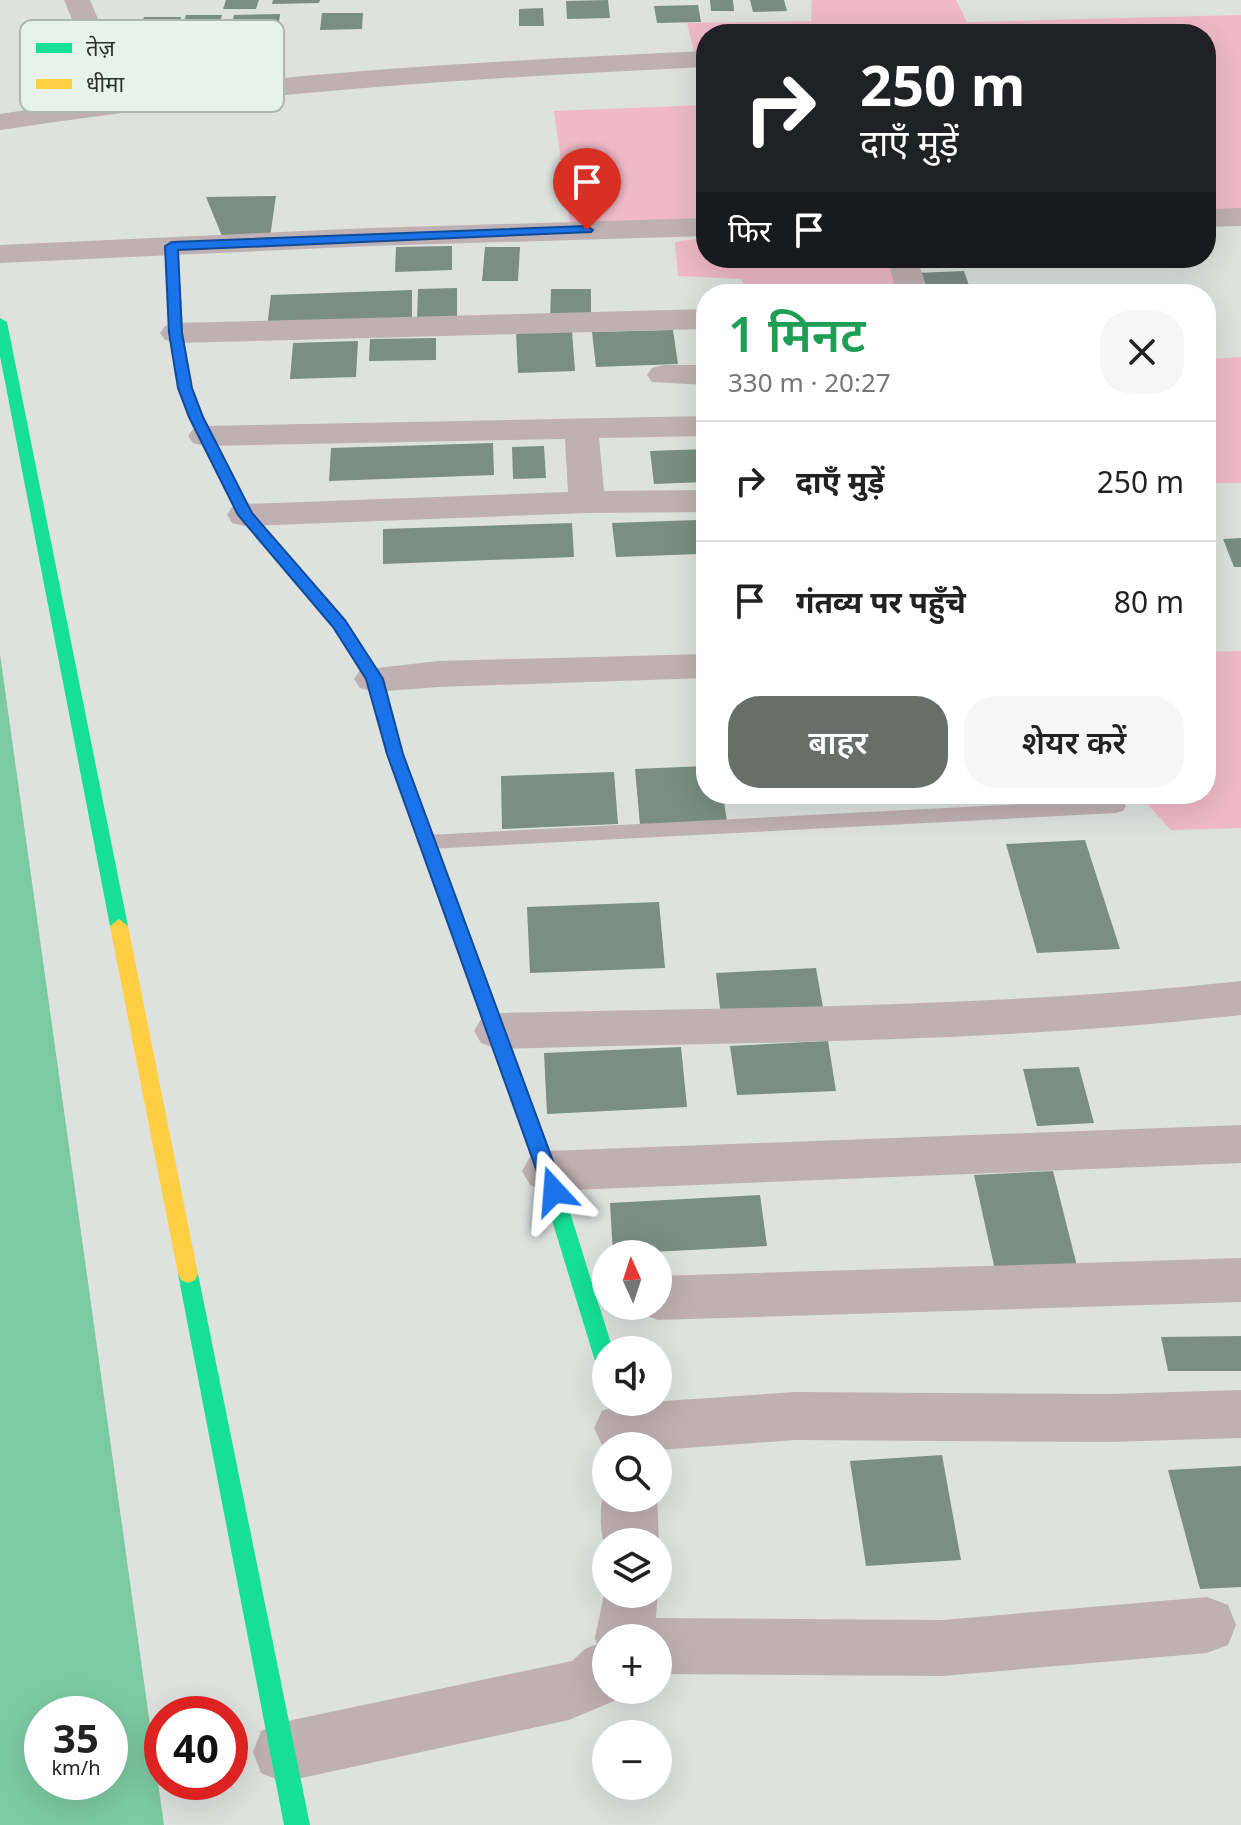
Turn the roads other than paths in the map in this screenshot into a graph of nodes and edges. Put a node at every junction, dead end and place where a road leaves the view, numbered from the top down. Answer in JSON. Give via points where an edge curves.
{"nodes":[{"id":1,"x":77,"y":0,"type":"edge"},
{"id":2,"x":85,"y":20,"type":"edge"},
{"id":3,"x":696,"y":60,"type":"edge"},
{"id":4,"x":284,"y":88,"type":"edge"},
{"id":5,"x":60,"y":112,"type":"edge"},
{"id":6,"x":0,"y":122,"type":"edge"},
{"id":7,"x":1241,"y":217,"type":"edge"},
{"id":8,"x":1216,"y":218,"type":"edge"},
{"id":9,"x":696,"y":227,"type":"edge"},
{"id":10,"x":172,"y":246,"type":"junction"},
{"id":11,"x":0,"y":254,"type":"edge"},
{"id":12,"x":696,"y":319,"type":"edge"},
{"id":13,"x":0,"y":322,"type":"edge"},
{"id":14,"x":176,"y":333,"type":"junction"},
{"id":15,"x":664,"y":375,"type":"dead end"},
{"id":16,"x":696,"y":375,"type":"edge"},
{"id":17,"x":696,"y":426,"type":"edge"},
{"id":18,"x":581,"y":428,"type":"junction"},
{"id":19,"x":205,"y":436,"type":"junction"},
{"id":20,"x":696,"y":501,"type":"edge"},
{"id":21,"x":587,"y":502,"type":"junction"},
{"id":22,"x":245,"y":515,"type":"junction"},
{"id":23,"x":696,"y":666,"type":"edge"},
{"id":24,"x":374,"y":679,"type":"junction"},
{"id":25,"x":1116,"y":806,"type":"dead end"},
{"id":26,"x":428,"y":842,"type":"junction"},
{"id":27,"x":1241,"y":998,"type":"edge"},
{"id":28,"x":497,"y":1031,"type":"junction"},
{"id":29,"x":1241,"y":1144,"type":"edge"},
{"id":30,"x":547,"y":1171,"type":"junction"},
{"id":31,"x":1241,"y":1280,"type":"edge"},
{"id":32,"x":592,"y":1287,"type":"edge"},
{"id":33,"x":672,"y":1298,"type":"edge"},
{"id":34,"x":1241,"y":1414,"type":"edge"},
{"id":35,"x":620,"y":1425,"type":"edge"},
{"id":36,"x":1207,"y":1625,"type":"dead end"},
{"id":37,"x":672,"y":1646,"type":"edge"},
{"id":38,"x":592,"y":1681,"type":"edge"},
{"id":39,"x":283,"y":1752,"type":"junction"},
{"id":40,"x":297,"y":1825,"type":"edge"}],
"edges":[{"from":1,"to":2,"type":"street"},
{"from":3,"to":4,"type":"street"},
{"from":5,"to":6,"type":"street"},
{"from":7,"to":8,"type":"street"},
{"from":9,"to":10,"type":"street"},
{"from":10,"to":11,"type":"street"},
{"from":10,"to":14,"type":"street"},
{"from":12,"to":14,"type":"street"},
{"from":13,"to":39,"type":"street"},
{"from":14,"to":19,"type":"street","via":[[185,388]]},
{"from":15,"to":16,"type":"street"},
{"from":17,"to":18,"type":"street"},
{"from":18,"to":19,"type":"street"},
{"from":18,"to":21,"type":"street"},
{"from":19,"to":22,"type":"street"},
{"from":20,"to":21,"type":"street"},
{"from":21,"to":22,"type":"street"},
{"from":22,"to":24,"type":"street","via":[[339,624]]},
{"from":23,"to":24,"type":"street"},
{"from":24,"to":26,"type":"street"},
{"from":25,"to":26,"type":"lane"},
{"from":26,"to":28,"type":"street"},
{"from":27,"to":28,"type":"street","via":[[1003,1018]]},
{"from":28,"to":30,"type":"street"},
{"from":29,"to":30,"type":"street"},
{"from":30,"to":32,"type":"street"},
{"from":31,"to":33,"type":"street"},
{"from":34,"to":35,"type":"street","via":[[795,1416]]},
{"from":36,"to":37,"type":"street","via":[[942,1648]]},
{"from":38,"to":39,"type":"street","via":[[569,1691]]},
{"from":39,"to":40,"type":"street"}]}
